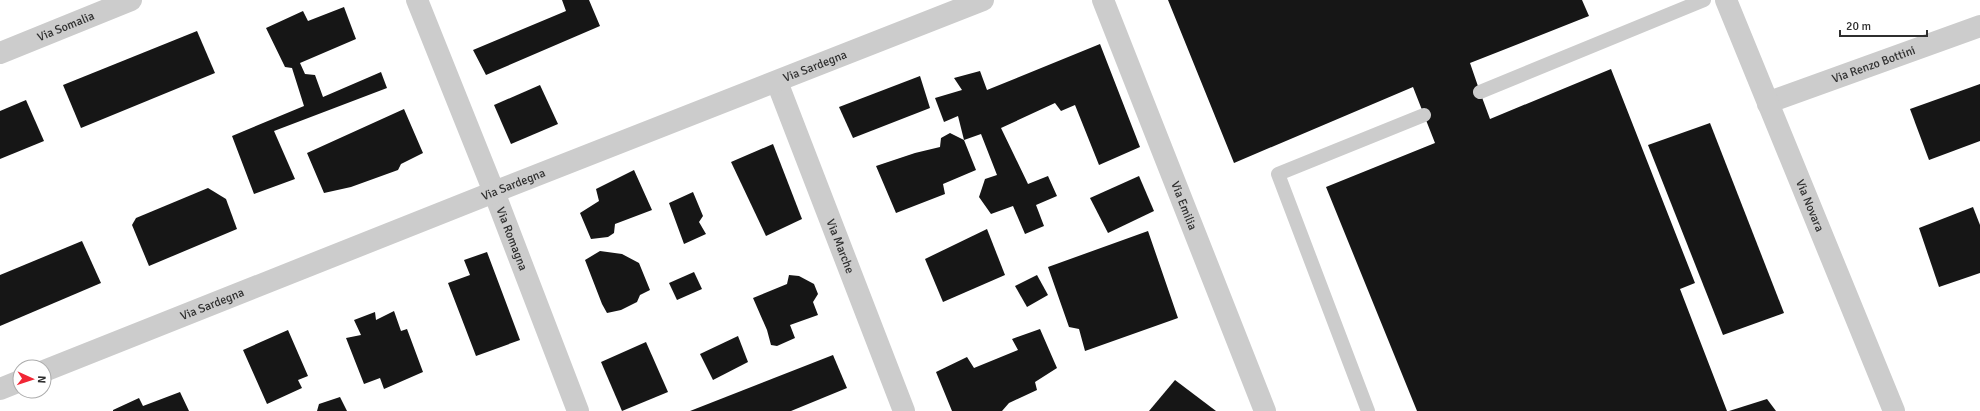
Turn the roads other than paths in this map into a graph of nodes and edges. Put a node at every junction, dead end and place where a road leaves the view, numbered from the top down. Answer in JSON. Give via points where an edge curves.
{"nodes":[{"id":1,"x":131,"y":0,"type":"edge"},
{"id":2,"x":417,"y":0,"type":"edge"},
{"id":3,"x":983,"y":0,"type":"edge"},
{"id":4,"x":1103,"y":0,"type":"edge"},
{"id":5,"x":1704,"y":0,"type":"edge"},
{"id":6,"x":1726,"y":0,"type":"edge"},
{"id":7,"x":1980,"y":26,"type":"edge"},
{"id":8,"x":0,"y":53,"type":"edge"},
{"id":9,"x":777,"y":82,"type":"junction"},
{"id":10,"x":1480,"y":92,"type":"dead end"},
{"id":11,"x":1768,"y":104,"type":"junction"},
{"id":12,"x":1424,"y":115,"type":"dead end"},
{"id":13,"x":494,"y":192,"type":"junction"},
{"id":14,"x":52,"y":368,"type":"edge"},
{"id":15,"x":12,"y":384,"type":"edge"},
{"id":16,"x":0,"y":389,"type":"edge"},
{"id":17,"x":578,"y":411,"type":"edge"},
{"id":18,"x":904,"y":411,"type":"edge"},
{"id":19,"x":1265,"y":411,"type":"edge"},
{"id":20,"x":1368,"y":411,"type":"edge"},
{"id":21,"x":1894,"y":411,"type":"edge"}],
"edges":[{"from":1,"to":8,"type":"street","name":"Via Somalia"},
{"from":2,"to":13,"type":"street","name":"Via Romagna"},
{"from":3,"to":9,"type":"street","name":"Via Sardegna"},
{"from":4,"to":19,"type":"street","name":"Via Emilia"},
{"from":5,"to":10,"type":"lane"},
{"from":6,"to":11,"type":"street","name":"Via Novara"},
{"from":7,"to":11,"type":"street","name":"Via Renzo Bottini"},
{"from":9,"to":13,"type":"street","name":"Via Sardegna"},
{"from":9,"to":18,"type":"street","name":"Via Marche"},
{"from":11,"to":21,"type":"street","name":"Via Novara"},
{"from":12,"to":20,"type":"lane","via":[[1278,174]]},
{"from":13,"to":14,"type":"street","name":"Via Sardegna"},
{"from":13,"to":17,"type":"street","name":"Via Romagna"},
{"from":15,"to":16,"type":"street"}]}
